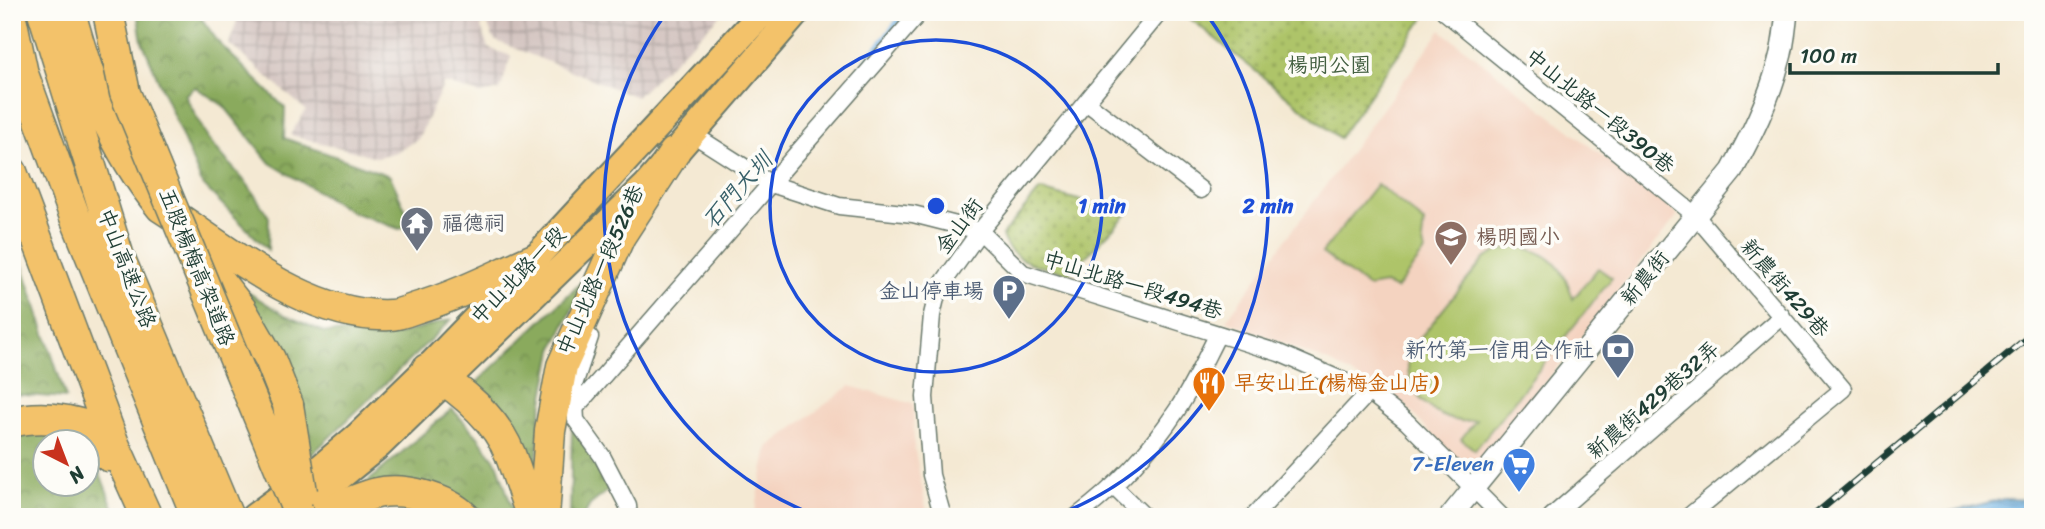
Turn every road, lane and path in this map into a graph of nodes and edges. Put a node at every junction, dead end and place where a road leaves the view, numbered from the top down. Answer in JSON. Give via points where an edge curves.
{"nodes":[{"id":1,"x":44,"y":12,"type":"edge"},
{"id":2,"x":70,"y":12,"type":"edge"},
{"id":3,"x":108,"y":12,"type":"edge"},
{"id":4,"x":763,"y":12,"type":"edge"},
{"id":5,"x":797,"y":12,"type":"edge"},
{"id":6,"x":919,"y":12,"type":"edge"},
{"id":7,"x":1160,"y":12,"type":"edge"},
{"id":8,"x":1446,"y":12,"type":"edge"},
{"id":9,"x":1787,"y":12,"type":"edge"},
{"id":10,"x":12,"y":22,"type":"edge"},
{"id":11,"x":1086,"y":102,"type":"junction"},
{"id":12,"x":683,"y":143,"type":"junction"},
{"id":13,"x":12,"y":172,"type":"edge"},
{"id":14,"x":766,"y":181,"type":"junction"},
{"id":15,"x":1201,"y":190,"type":"dead end"},
{"id":16,"x":161,"y":207,"type":"junction"},
{"id":17,"x":1695,"y":215,"type":"junction"},
{"id":18,"x":980,"y":231,"type":"junction"},
{"id":19,"x":534,"y":259,"type":"junction"},
{"id":20,"x":1782,"y":316,"type":"junction"},
{"id":21,"x":1218,"y":334,"type":"junction"},
{"id":22,"x":437,"y":375,"type":"junction"},
{"id":23,"x":1369,"y":392,"type":"junction"},
{"id":24,"x":577,"y":406,"type":"junction"},
{"id":25,"x":12,"y":422,"type":"edge"},
{"id":26,"x":1114,"y":487,"type":"junction"},
{"id":27,"x":1473,"y":489,"type":"junction"},
{"id":28,"x":216,"y":512,"type":"edge"},
{"id":29,"x":131,"y":517,"type":"edge"},
{"id":30,"x":147,"y":517,"type":"edge"},
{"id":31,"x":254,"y":517,"type":"edge"},
{"id":32,"x":290,"y":517,"type":"edge"},
{"id":33,"x":301,"y":517,"type":"edge"},
{"id":34,"x":315,"y":517,"type":"edge"},
{"id":35,"x":465,"y":517,"type":"edge"},
{"id":36,"x":532,"y":517,"type":"edge"},
{"id":37,"x":544,"y":517,"type":"edge"},
{"id":38,"x":629,"y":517,"type":"edge"},
{"id":39,"x":943,"y":517,"type":"edge"},
{"id":40,"x":1076,"y":517,"type":"edge"},
{"id":41,"x":1145,"y":517,"type":"edge"},
{"id":42,"x":1253,"y":517,"type":"edge"},
{"id":43,"x":1450,"y":517,"type":"edge"},
{"id":44,"x":1502,"y":517,"type":"edge"},
{"id":45,"x":1550,"y":517,"type":"edge"},
{"id":46,"x":1688,"y":517,"type":"edge"}],
"edges":[{"from":1,"to":28,"type":"highway","name":"中山高速公路","via":[[118,254]]},
{"from":2,"to":16,"type":"highway","via":[[86,72],[122,154]]},
{"from":3,"to":33,"type":"highway","name":"五股楊梅高架道路","bridge":true,"via":[[125,93]]},
{"from":4,"to":19,"type":"main road","name":"中山北路一段"},
{"from":5,"to":12,"type":"main road","name":"中山北路一段"},
{"from":6,"to":14,"type":"street"},
{"from":7,"to":11,"type":"street","name":"金山街"},
{"from":8,"to":17,"type":"street","name":"中山北路一段390巷"},
{"from":9,"to":17,"type":"street","name":"新農街","via":[[1780,58],[1753,132],[1732,171]]},
{"from":10,"to":28,"type":"highway","name":"中山高速公路","via":[[23,74],[75,217]]},
{"from":11,"to":15,"type":"street"},
{"from":11,"to":18,"type":"street","name":"金山街"},
{"from":12,"to":14,"type":"street"},
{"from":12,"to":22,"type":"main road","name":"中山北路一段","via":[[647,185]]},
{"from":12,"to":24,"type":"street","name":"中山北路一段526巷","via":[[586,346],[575,385]]},
{"from":12,"to":37,"type":"highway","via":[[620,236],[562,366],[549,440]]},
{"from":13,"to":30,"type":"highway","via":[[114,444]]},
{"from":14,"to":18,"type":"street","via":[[839,206],[913,214]]},
{"from":14,"to":24,"type":"street"},
{"from":16,"to":19,"type":"highway","via":[[281,286],[358,313],[392,315],[441,301]]},
{"from":16,"to":33,"type":"highway","bridge":true,"via":[[241,309],[270,359],[288,405],[302,489]]},
{"from":17,"to":20,"type":"street","name":"新農街429巷"},
{"from":17,"to":27,"type":"street","name":"新農街"},
{"from":18,"to":21,"type":"street","name":"中山北路一段494巷","via":[[1023,273]]},
{"from":18,"to":39,"type":"street","name":"金山街","via":[[938,290],[932,315],[925,397],[931,475]]},
{"from":19,"to":22,"type":"main road","name":"中山北路一段"},
{"from":20,"to":45,"type":"street","name":"新農街429巷32弄"},
{"from":20,"to":46,"type":"street","name":"新農街429巷","via":[[1843,389]]},
{"from":21,"to":23,"type":"street","name":"中山北路一段494巷","via":[[1279,353]]},
{"from":21,"to":26,"type":"street","via":[[1177,410]]},
{"from":22,"to":31,"type":"main road","name":"中山北路一段"},
{"from":22,"to":32,"type":"main road","name":"中山北路一段","via":[[379,445]]},
{"from":22,"to":36,"type":"highway","via":[[486,415],[509,452]]},
{"from":23,"to":27,"type":"street","name":"中山北路一段494巷","via":[[1408,422]]},
{"from":23,"to":42,"type":"street"},
{"from":24,"to":38,"type":"street","name":"中山北路一段526巷","via":[[576,420],[602,456],[628,506]]},
{"from":25,"to":29,"type":"highway","via":[[67,419],[96,429]]},
{"from":26,"to":40,"type":"street"},
{"from":26,"to":41,"type":"street"},
{"from":27,"to":43,"type":"street","name":"新農街"},
{"from":27,"to":44,"type":"street","name":"中山北路一段494巷"},
{"from":34,"to":35,"type":"highway","via":[[379,493],[421,494]]}]}
